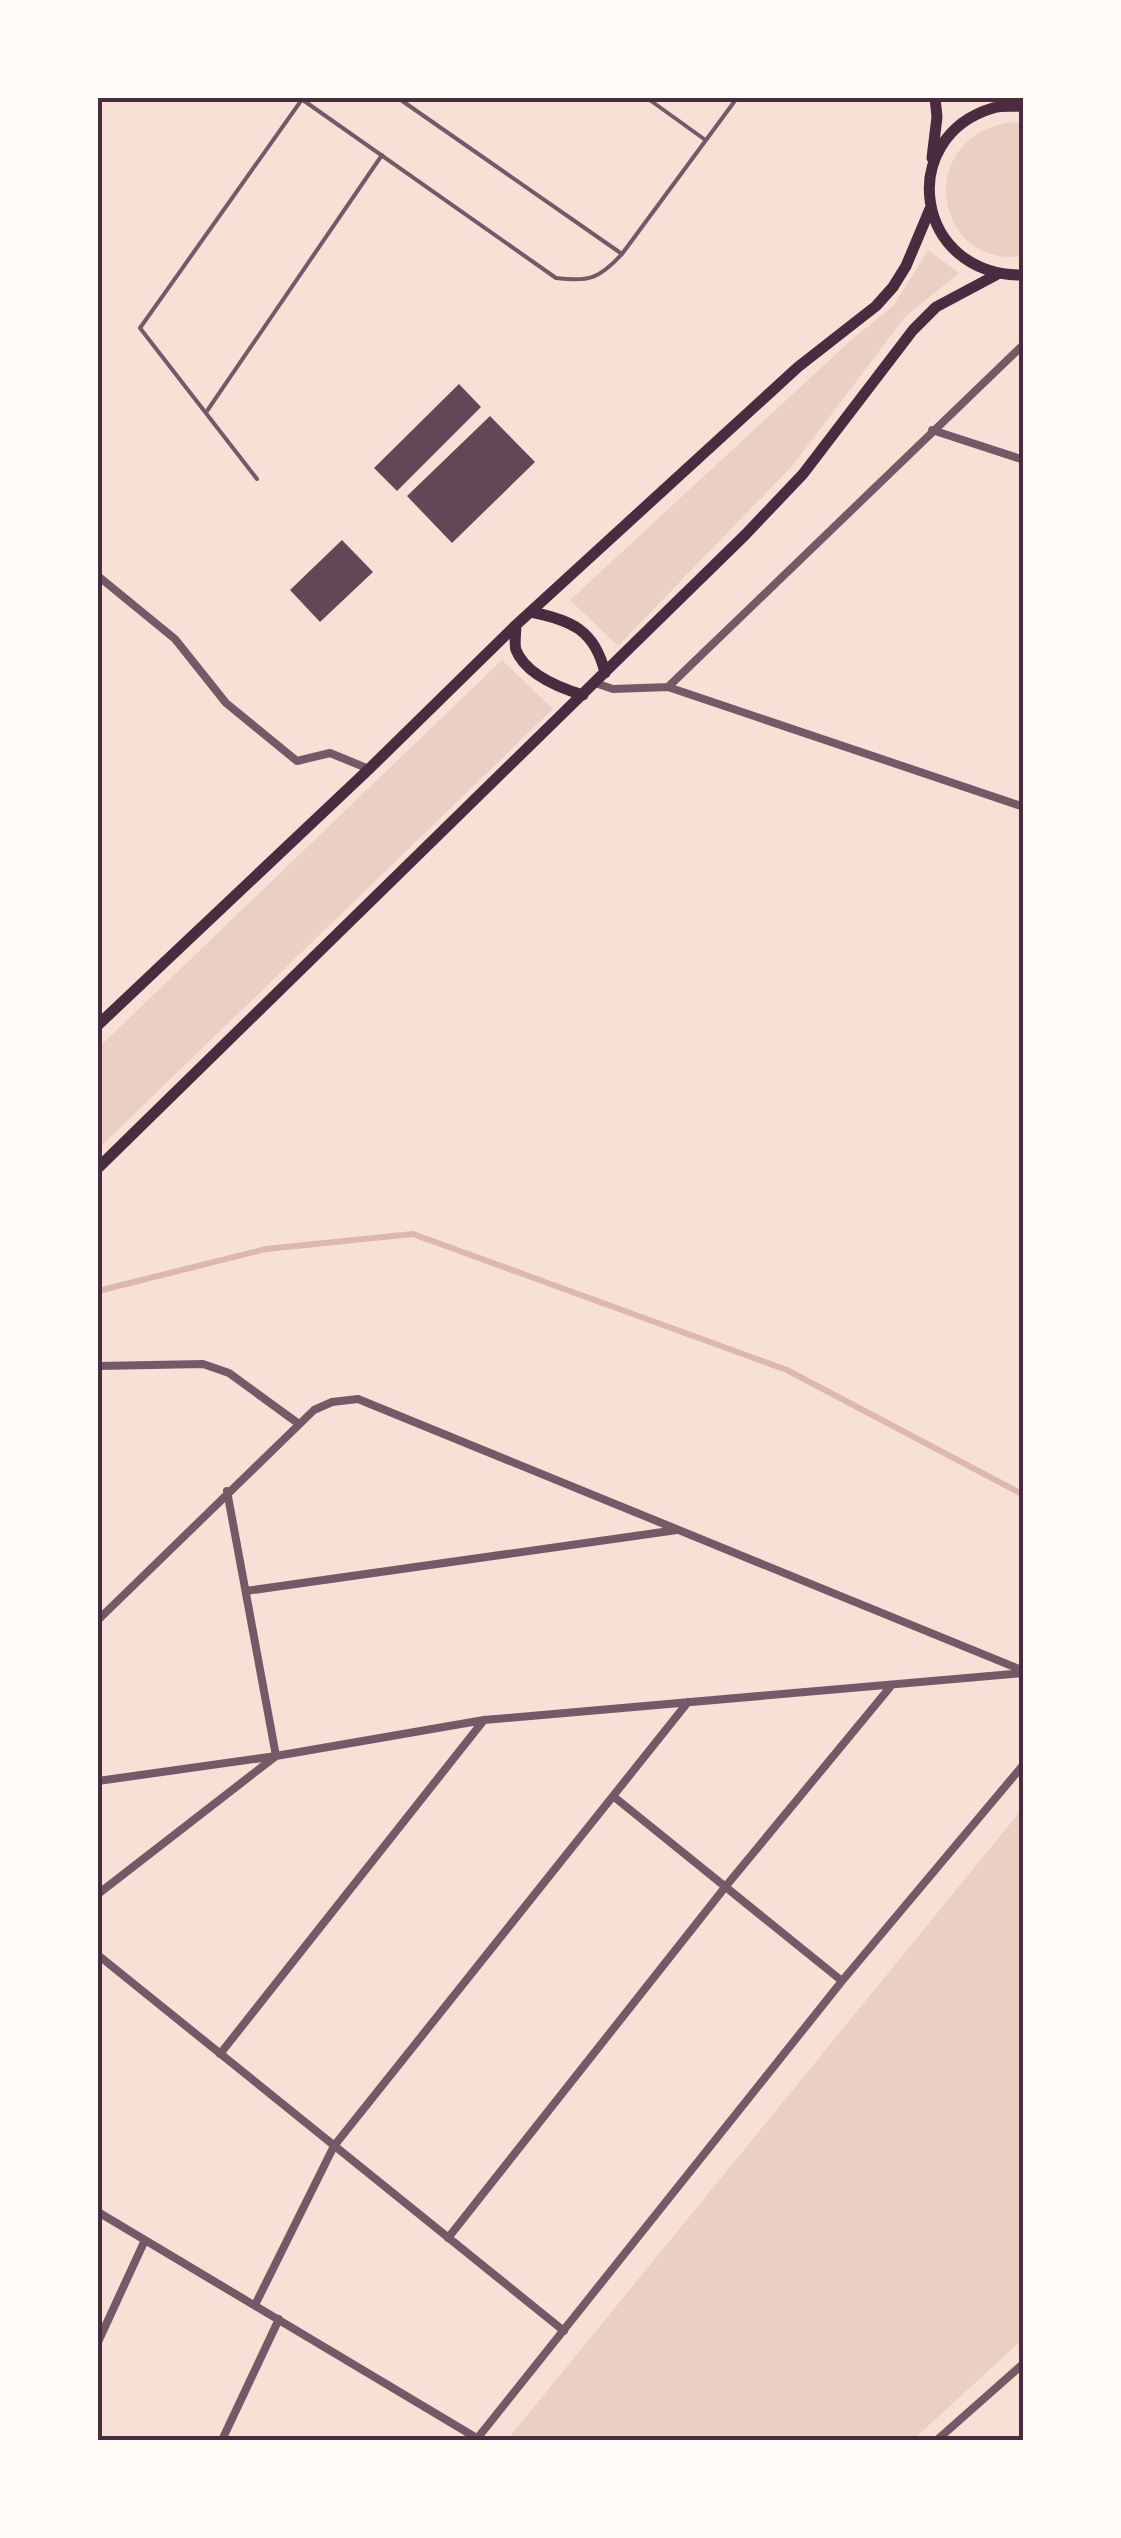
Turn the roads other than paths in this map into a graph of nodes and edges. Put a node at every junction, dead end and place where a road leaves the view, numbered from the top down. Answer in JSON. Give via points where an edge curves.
{"nodes":[{"id":1,"x":302,"y":98,"type":"edge"},
{"id":2,"x":398,"y":98,"type":"edge"},
{"id":3,"x":647,"y":98,"type":"edge"},
{"id":4,"x":737,"y":98,"type":"edge"},
{"id":5,"x":935,"y":98,"type":"edge"},
{"id":6,"x":1015,"y":98,"type":"edge"},
{"id":7,"x":1024,"y":105,"type":"edge"},
{"id":8,"x":705,"y":140,"type":"junction"},
{"id":9,"x":382,"y":155,"type":"junction"},
{"id":10,"x":930,"y":174,"type":"junction"},
{"id":11,"x":930,"y":208,"type":"junction"},
{"id":12,"x":622,"y":254,"type":"junction"},
{"id":13,"x":996,"y":275,"type":"junction"},
{"id":14,"x":1024,"y":275,"type":"edge"},
{"id":15,"x":1024,"y":344,"type":"edge"},
{"id":16,"x":206,"y":413,"type":"junction"},
{"id":17,"x":932,"y":430,"type":"junction"},
{"id":18,"x":1024,"y":460,"type":"edge"},
{"id":19,"x":257,"y":479,"type":"dead end"},
{"id":20,"x":98,"y":576,"type":"edge"},
{"id":21,"x":530,"y":612,"type":"junction"},
{"id":22,"x":516,"y":625,"type":"junction"},
{"id":23,"x":600,"y":678,"type":"junction"},
{"id":24,"x":668,"y":687,"type":"junction"},
{"id":25,"x":583,"y":695,"type":"junction"},
{"id":26,"x":369,"y":768,"type":"junction"},
{"id":27,"x":1024,"y":807,"type":"edge"},
{"id":28,"x":98,"y":1025,"type":"edge"},
{"id":29,"x":98,"y":1168,"type":"edge"},
{"id":30,"x":98,"y":1366,"type":"edge"},
{"id":31,"x":298,"y":1424,"type":"junction"},
{"id":32,"x":228,"y":1491,"type":"junction"},
{"id":33,"x":679,"y":1530,"type":"junction"},
{"id":34,"x":246,"y":1591,"type":"junction"},
{"id":35,"x":98,"y":1620,"type":"edge"},
{"id":36,"x":1024,"y":1672,"type":"edge"},
{"id":37,"x":891,"y":1686,"type":"junction"},
{"id":38,"x":688,"y":1702,"type":"junction"},
{"id":39,"x":484,"y":1720,"type":"junction"},
{"id":40,"x":276,"y":1756,"type":"junction"},
{"id":41,"x":1024,"y":1764,"type":"edge"},
{"id":42,"x":98,"y":1780,"type":"edge"},
{"id":43,"x":613,"y":1796,"type":"junction"},
{"id":44,"x":726,"y":1886,"type":"junction"},
{"id":45,"x":98,"y":1894,"type":"edge"},
{"id":46,"x":98,"y":1956,"type":"edge"},
{"id":47,"x":842,"y":1981,"type":"junction"},
{"id":48,"x":220,"y":2054,"type":"junction"},
{"id":49,"x":334,"y":2146,"type":"junction"},
{"id":50,"x":98,"y":2212,"type":"edge"},
{"id":51,"x":448,"y":2238,"type":"junction"},
{"id":52,"x":145,"y":2240,"type":"junction"},
{"id":53,"x":255,"y":2306,"type":"junction"},
{"id":54,"x":280,"y":2319,"type":"junction"},
{"id":55,"x":564,"y":2331,"type":"junction"},
{"id":56,"x":98,"y":2342,"type":"edge"},
{"id":57,"x":1024,"y":2364,"type":"edge"},
{"id":58,"x":222,"y":2440,"type":"edge"},
{"id":59,"x":479,"y":2440,"type":"edge"},
{"id":60,"x":937,"y":2440,"type":"edge"}],
"edges":[{"from":1,"to":9,"type":"lane"},
{"from":1,"to":16,"type":"lane","via":[[140,328]]},
{"from":2,"to":12,"type":"lane"},
{"from":3,"to":8,"type":"lane"},
{"from":4,"to":8,"type":"lane"},
{"from":5,"to":10,"type":"main road"},
{"from":6,"to":7,"type":"main road"},
{"from":7,"to":10,"type":"main road","via":[[994,107],[965,121],[942,144]]},
{"from":8,"to":12,"type":"lane"},
{"from":9,"to":12,"type":"lane","via":[[556,278],[586,282]]},
{"from":9,"to":16,"type":"lane"},
{"from":10,"to":11,"type":"main road"},
{"from":11,"to":13,"type":"main road","via":[[954,251]]},
{"from":11,"to":21,"type":"main road","via":[[894,288]]},
{"from":13,"to":14,"type":"main road"},
{"from":13,"to":23,"type":"main road","via":[[936,307],[913,330],[804,474]]},
{"from":15,"to":17,"type":"street"},
{"from":16,"to":19,"type":"lane"},
{"from":17,"to":18,"type":"street"},
{"from":17,"to":24,"type":"street"},
{"from":20,"to":26,"type":"street","via":[[175,639],[226,703],[297,761],[330,753]]},
{"from":21,"to":22,"type":"main road"},
{"from":21,"to":23,"type":"main road","via":[[562,618],[582,631],[600,651]]},
{"from":22,"to":25,"type":"main road","via":[[516,650],[534,671],[554,687]]},
{"from":22,"to":26,"type":"main road"},
{"from":23,"to":24,"type":"street","via":[[613,689]]},
{"from":23,"to":25,"type":"main road"},
{"from":24,"to":27,"type":"street"},
{"from":25,"to":29,"type":"main road"},
{"from":26,"to":28,"type":"main road"},
{"from":30,"to":31,"type":"street","via":[[203,1364],[229,1372]]},
{"from":31,"to":32,"type":"street"},
{"from":31,"to":33,"type":"street","via":[[332,1402],[358,1399]]},
{"from":32,"to":34,"type":"street"},
{"from":32,"to":35,"type":"street"},
{"from":33,"to":34,"type":"street"},
{"from":33,"to":36,"type":"street"},
{"from":34,"to":40,"type":"street"},
{"from":36,"to":37,"type":"street"},
{"from":37,"to":38,"type":"street"},
{"from":37,"to":44,"type":"street"},
{"from":38,"to":39,"type":"street"},
{"from":38,"to":43,"type":"street"},
{"from":39,"to":40,"type":"street"},
{"from":39,"to":48,"type":"street"},
{"from":40,"to":42,"type":"street"},
{"from":40,"to":45,"type":"street"},
{"from":41,"to":47,"type":"street"},
{"from":43,"to":44,"type":"street"},
{"from":43,"to":49,"type":"street"},
{"from":44,"to":47,"type":"street"},
{"from":44,"to":51,"type":"street"},
{"from":46,"to":48,"type":"street"},
{"from":47,"to":55,"type":"street"},
{"from":48,"to":49,"type":"street"},
{"from":49,"to":51,"type":"street"},
{"from":49,"to":53,"type":"street"},
{"from":50,"to":52,"type":"street"},
{"from":51,"to":55,"type":"street"},
{"from":52,"to":53,"type":"street"},
{"from":52,"to":56,"type":"street"},
{"from":53,"to":54,"type":"street"},
{"from":54,"to":58,"type":"street"},
{"from":54,"to":59,"type":"street"},
{"from":55,"to":59,"type":"street"},
{"from":57,"to":60,"type":"street"}]}
